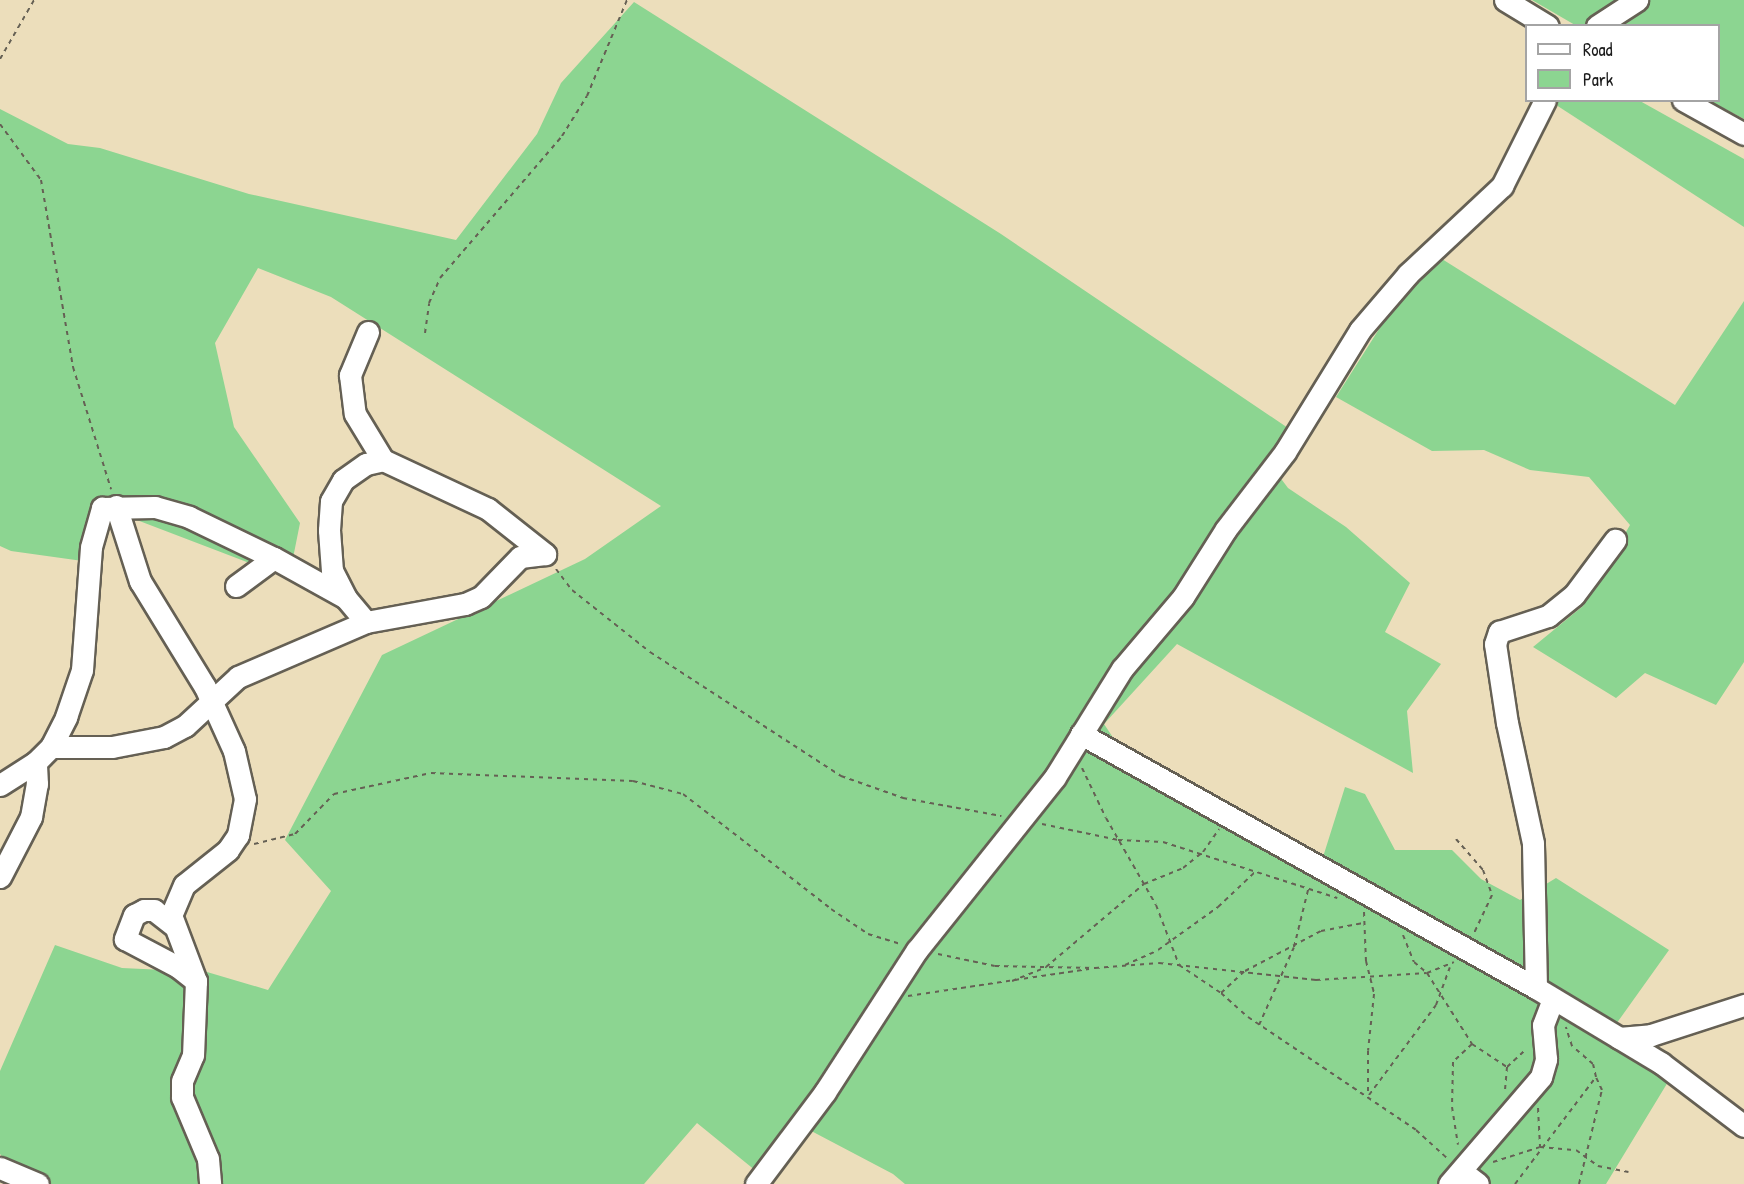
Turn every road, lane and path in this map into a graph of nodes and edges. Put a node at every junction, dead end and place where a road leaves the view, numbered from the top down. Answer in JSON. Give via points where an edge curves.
{"nodes":[{"id":1,"x":34,"y":0,"type":"edge"},
{"id":2,"x":627,"y":0,"type":"edge"},
{"id":3,"x":1505,"y":0,"type":"edge"},
{"id":4,"x":1638,"y":0,"type":"edge"},
{"id":5,"x":1545,"y":24,"type":"edge"},
{"id":6,"x":1600,"y":24,"type":"edge"},
{"id":7,"x":0,"y":59,"type":"edge"},
{"id":8,"x":1544,"y":102,"type":"edge"},
{"id":9,"x":1687,"y":102,"type":"edge"},
{"id":10,"x":0,"y":124,"type":"edge"},
{"id":11,"x":1744,"y":134,"type":"edge"},
{"id":12,"x":368,"y":333,"type":"dead end"},
{"id":13,"x":425,"y":333,"type":"dead end"},
{"id":14,"x":382,"y":460,"type":"junction"},
{"id":15,"x":116,"y":506,"type":"junction"},
{"id":16,"x":1615,"y":540,"type":"dead end"},
{"id":17,"x":545,"y":554,"type":"junction"},
{"id":18,"x":274,"y":558,"type":"junction"},
{"id":19,"x":236,"y":586,"type":"dead end"},
{"id":20,"x":346,"y":598,"type":"junction"},
{"id":21,"x":366,"y":622,"type":"junction"},
{"id":22,"x":212,"y":699,"type":"junction"},
{"id":23,"x":1077,"y":741,"type":"junction"},
{"id":24,"x":51,"y":747,"type":"junction"},
{"id":25,"x":36,"y":762,"type":"junction"},
{"id":26,"x":0,"y":785,"type":"edge"},
{"id":27,"x":1227,"y":817,"type":"junction"},
{"id":28,"x":1022,"y":820,"type":"junction"},
{"id":29,"x":1456,"y":839,"type":"dead end"},
{"id":30,"x":1119,"y":840,"type":"junction"},
{"id":31,"x":228,"y":850,"type":"junction"},
{"id":32,"x":1203,"y":852,"type":"junction"},
{"id":33,"x":1254,"y":873,"type":"junction"},
{"id":34,"x":0,"y":877,"type":"edge"},
{"id":35,"x":1144,"y":884,"type":"junction"},
{"id":36,"x":1308,"y":889,"type":"junction"},
{"id":37,"x":1341,"y":900,"type":"dead end"},
{"id":38,"x":1374,"y":910,"type":"dead end"},
{"id":39,"x":1363,"y":923,"type":"junction"},
{"id":40,"x":1398,"y":925,"type":"dead end"},
{"id":41,"x":173,"y":926,"type":"junction"},
{"id":42,"x":1170,"y":941,"type":"junction"},
{"id":43,"x":1294,"y":947,"type":"junction"},
{"id":44,"x":1466,"y":949,"type":"junction"},
{"id":45,"x":917,"y":950,"type":"junction"},
{"id":46,"x":1179,"y":965,"type":"junction"},
{"id":47,"x":1122,"y":966,"type":"junction"},
{"id":48,"x":1046,"y":967,"type":"junction"},
{"id":49,"x":1450,"y":967,"type":"junction"},
{"id":50,"x":1096,"y":968,"type":"junction"},
{"id":51,"x":1245,"y":971,"type":"junction"},
{"id":52,"x":1427,"y":973,"type":"junction"},
{"id":53,"x":1281,"y":975,"type":"junction"},
{"id":54,"x":1368,"y":976,"type":"junction"},
{"id":55,"x":196,"y":981,"type":"junction"},
{"id":56,"x":1008,"y":983,"type":"junction"},
{"id":57,"x":1221,"y":993,"type":"junction"},
{"id":58,"x":1440,"y":993,"type":"junction"},
{"id":59,"x":1545,"y":993,"type":"junction"},
{"id":60,"x":887,"y":998,"type":"junction"},
{"id":61,"x":1744,"y":1005,"type":"edge"},
{"id":62,"x":1259,"y":1024,"type":"junction"},
{"id":63,"x":1566,"y":1025,"type":"dead end"},
{"id":64,"x":1543,"y":1031,"type":"junction"},
{"id":65,"x":1619,"y":1038,"type":"junction"},
{"id":66,"x":1472,"y":1044,"type":"junction"},
{"id":67,"x":1507,"y":1067,"type":"junction"},
{"id":68,"x":1596,"y":1077,"type":"junction"},
{"id":69,"x":1537,"y":1083,"type":"junction"},
{"id":70,"x":1368,"y":1096,"type":"junction"},
{"id":71,"x":1502,"y":1123,"type":"junction"},
{"id":72,"x":1744,"y":1126,"type":"edge"},
{"id":73,"x":1540,"y":1147,"type":"junction"},
{"id":74,"x":1586,"y":1157,"type":"junction"},
{"id":75,"x":0,"y":1168,"type":"edge"},
{"id":76,"x":1628,"y":1172,"type":"dead end"},
{"id":77,"x":1455,"y":1177,"type":"edge"},
{"id":78,"x":38,"y":1184,"type":"edge"},
{"id":79,"x":210,"y":1184,"type":"edge"},
{"id":80,"x":756,"y":1184,"type":"edge"},
{"id":81,"x":1478,"y":1184,"type":"edge"},
{"id":82,"x":1515,"y":1184,"type":"edge"},
{"id":83,"x":1579,"y":1184,"type":"edge"}],
"edges":[{"from":1,"to":7,"type":"path"},
{"from":2,"to":13,"type":"path","via":[[587,96],[562,136],[440,278],[429,303]]},
{"from":3,"to":5,"type":"street"},
{"from":4,"to":6,"type":"street"},
{"from":8,"to":23,"type":"street","via":[[1502,186],[1408,274],[1360,330],[1285,452],[1226,529],[1183,597],[1122,669]]},
{"from":9,"to":11,"type":"street"},
{"from":10,"to":15,"type":"path","via":[[41,180],[74,367]]},
{"from":12,"to":14,"type":"street","via":[[350,375],[356,414]]},
{"from":14,"to":17,"type":"street","via":[[488,509]]},
{"from":14,"to":20,"type":"street","via":[[366,464],[343,480],[331,501],[331,560]]},
{"from":15,"to":18,"type":"street","via":[[155,507],[189,517]]},
{"from":15,"to":22,"type":"street","via":[[140,581]]},
{"from":15,"to":24,"type":"street","via":[[98,512],[91,547],[82,670]]},
{"from":16,"to":59,"type":"street","via":[[1574,594],[1548,615],[1499,632],[1495,644],[1507,723],[1533,843]]},
{"from":17,"to":21,"type":"street","via":[[520,556],[481,597],[465,604]]},
{"from":17,"to":28,"type":"path","via":[[572,590],[650,652],[841,776],[903,798]]},
{"from":18,"to":19,"type":"street"},
{"from":18,"to":20,"type":"street"},
{"from":20,"to":21,"type":"street"},
{"from":21,"to":22,"type":"street","via":[[238,677]]},
{"from":22,"to":24,"type":"street","via":[[185,726],[164,737],[112,747]]},
{"from":22,"to":31,"type":"street","via":[[234,751],[245,799],[241,825]]},
{"from":23,"to":27,"type":"street"},
{"from":23,"to":28,"type":"street"},
{"from":23,"to":30,"type":"path"},
{"from":24,"to":25,"type":"street"},
{"from":25,"to":26,"type":"street"},
{"from":25,"to":34,"type":"street","via":[[31,817]]},
{"from":27,"to":32,"type":"path"},
{"from":27,"to":44,"type":"street"},
{"from":28,"to":30,"type":"path"},
{"from":28,"to":45,"type":"street"},
{"from":29,"to":44,"type":"path","via":[[1484,870],[1492,895]]},
{"from":30,"to":32,"type":"path","via":[[1163,842]]},
{"from":30,"to":35,"type":"path"},
{"from":31,"to":41,"type":"street","via":[[178,893],[171,915]]},
{"from":31,"to":45,"type":"path","via":[[296,834],[334,794],[431,774],[633,781],[683,794],[868,934]]},
{"from":32,"to":33,"type":"path"},
{"from":32,"to":35,"type":"path","via":[[1184,868]]},
{"from":33,"to":36,"type":"path"},
{"from":33,"to":42,"type":"path","via":[[1218,907]]},
{"from":35,"to":42,"type":"path"},
{"from":35,"to":48,"type":"path"},
{"from":36,"to":37,"type":"path"},
{"from":36,"to":43,"type":"path"},
{"from":38,"to":39,"type":"path","via":[[1364,906]]},
{"from":39,"to":43,"type":"path","via":[[1321,931]]},
{"from":39,"to":54,"type":"path"},
{"from":40,"to":52,"type":"path","via":[[1414,962]]},
{"from":41,"to":55,"type":"street"},
{"from":41,"to":55,"type":"street","via":[[154,910],[144,910],[134,915],[125,939]]},
{"from":42,"to":46,"type":"path"},
{"from":42,"to":47,"type":"path"},
{"from":43,"to":51,"type":"path"},
{"from":43,"to":53,"type":"path"},
{"from":44,"to":49,"type":"path"},
{"from":44,"to":59,"type":"street"},
{"from":45,"to":48,"type":"path","via":[[995,966]]},
{"from":45,"to":60,"type":"street"},
{"from":46,"to":47,"type":"path"},
{"from":46,"to":51,"type":"path"},
{"from":46,"to":57,"type":"path"},
{"from":47,"to":50,"type":"path"},
{"from":48,"to":50,"type":"path"},
{"from":48,"to":56,"type":"path"},
{"from":49,"to":52,"type":"path"},
{"from":49,"to":58,"type":"path"},
{"from":50,"to":56,"type":"path"},
{"from":51,"to":53,"type":"path"},
{"from":51,"to":57,"type":"path"},
{"from":52,"to":54,"type":"path"},
{"from":52,"to":58,"type":"path"},
{"from":53,"to":54,"type":"path","via":[[1316,980]]},
{"from":53,"to":62,"type":"path"},
{"from":54,"to":70,"type":"path","via":[[1374,994]]},
{"from":55,"to":79,"type":"street","via":[[193,1055],[182,1081],[182,1097],[207,1159]]},
{"from":56,"to":60,"type":"path"},
{"from":57,"to":62,"type":"path"},
{"from":58,"to":66,"type":"path"},
{"from":58,"to":70,"type":"path","via":[[1436,1005]]},
{"from":59,"to":64,"type":"street"},
{"from":59,"to":65,"type":"street"},
{"from":60,"to":80,"type":"street","via":[[825,1092]]},
{"from":61,"to":65,"type":"street","via":[[1651,1035]]},
{"from":62,"to":70,"type":"path"},
{"from":63,"to":68,"type":"path","via":[[1572,1046],[1593,1064]]},
{"from":64,"to":67,"type":"path"},
{"from":64,"to":69,"type":"street","via":[[1546,1066]]},
{"from":65,"to":72,"type":"street","via":[[1662,1063]]},
{"from":66,"to":67,"type":"path"},
{"from":66,"to":77,"type":"path","via":[[1453,1062]]},
{"from":67,"to":71,"type":"path"},
{"from":68,"to":73,"type":"path"},
{"from":68,"to":74,"type":"path","via":[[1602,1090]]},
{"from":69,"to":71,"type":"street"},
{"from":69,"to":73,"type":"path"},
{"from":70,"to":77,"type":"path","via":[[1416,1130]]},
{"from":71,"to":77,"type":"street"},
{"from":73,"to":74,"type":"path","via":[[1576,1150]]},
{"from":73,"to":77,"type":"path"},
{"from":73,"to":82,"type":"path"},
{"from":74,"to":76,"type":"path","via":[[1598,1166]]},
{"from":74,"to":83,"type":"path"},
{"from":75,"to":78,"type":"street"},
{"from":77,"to":81,"type":"street"}]}
